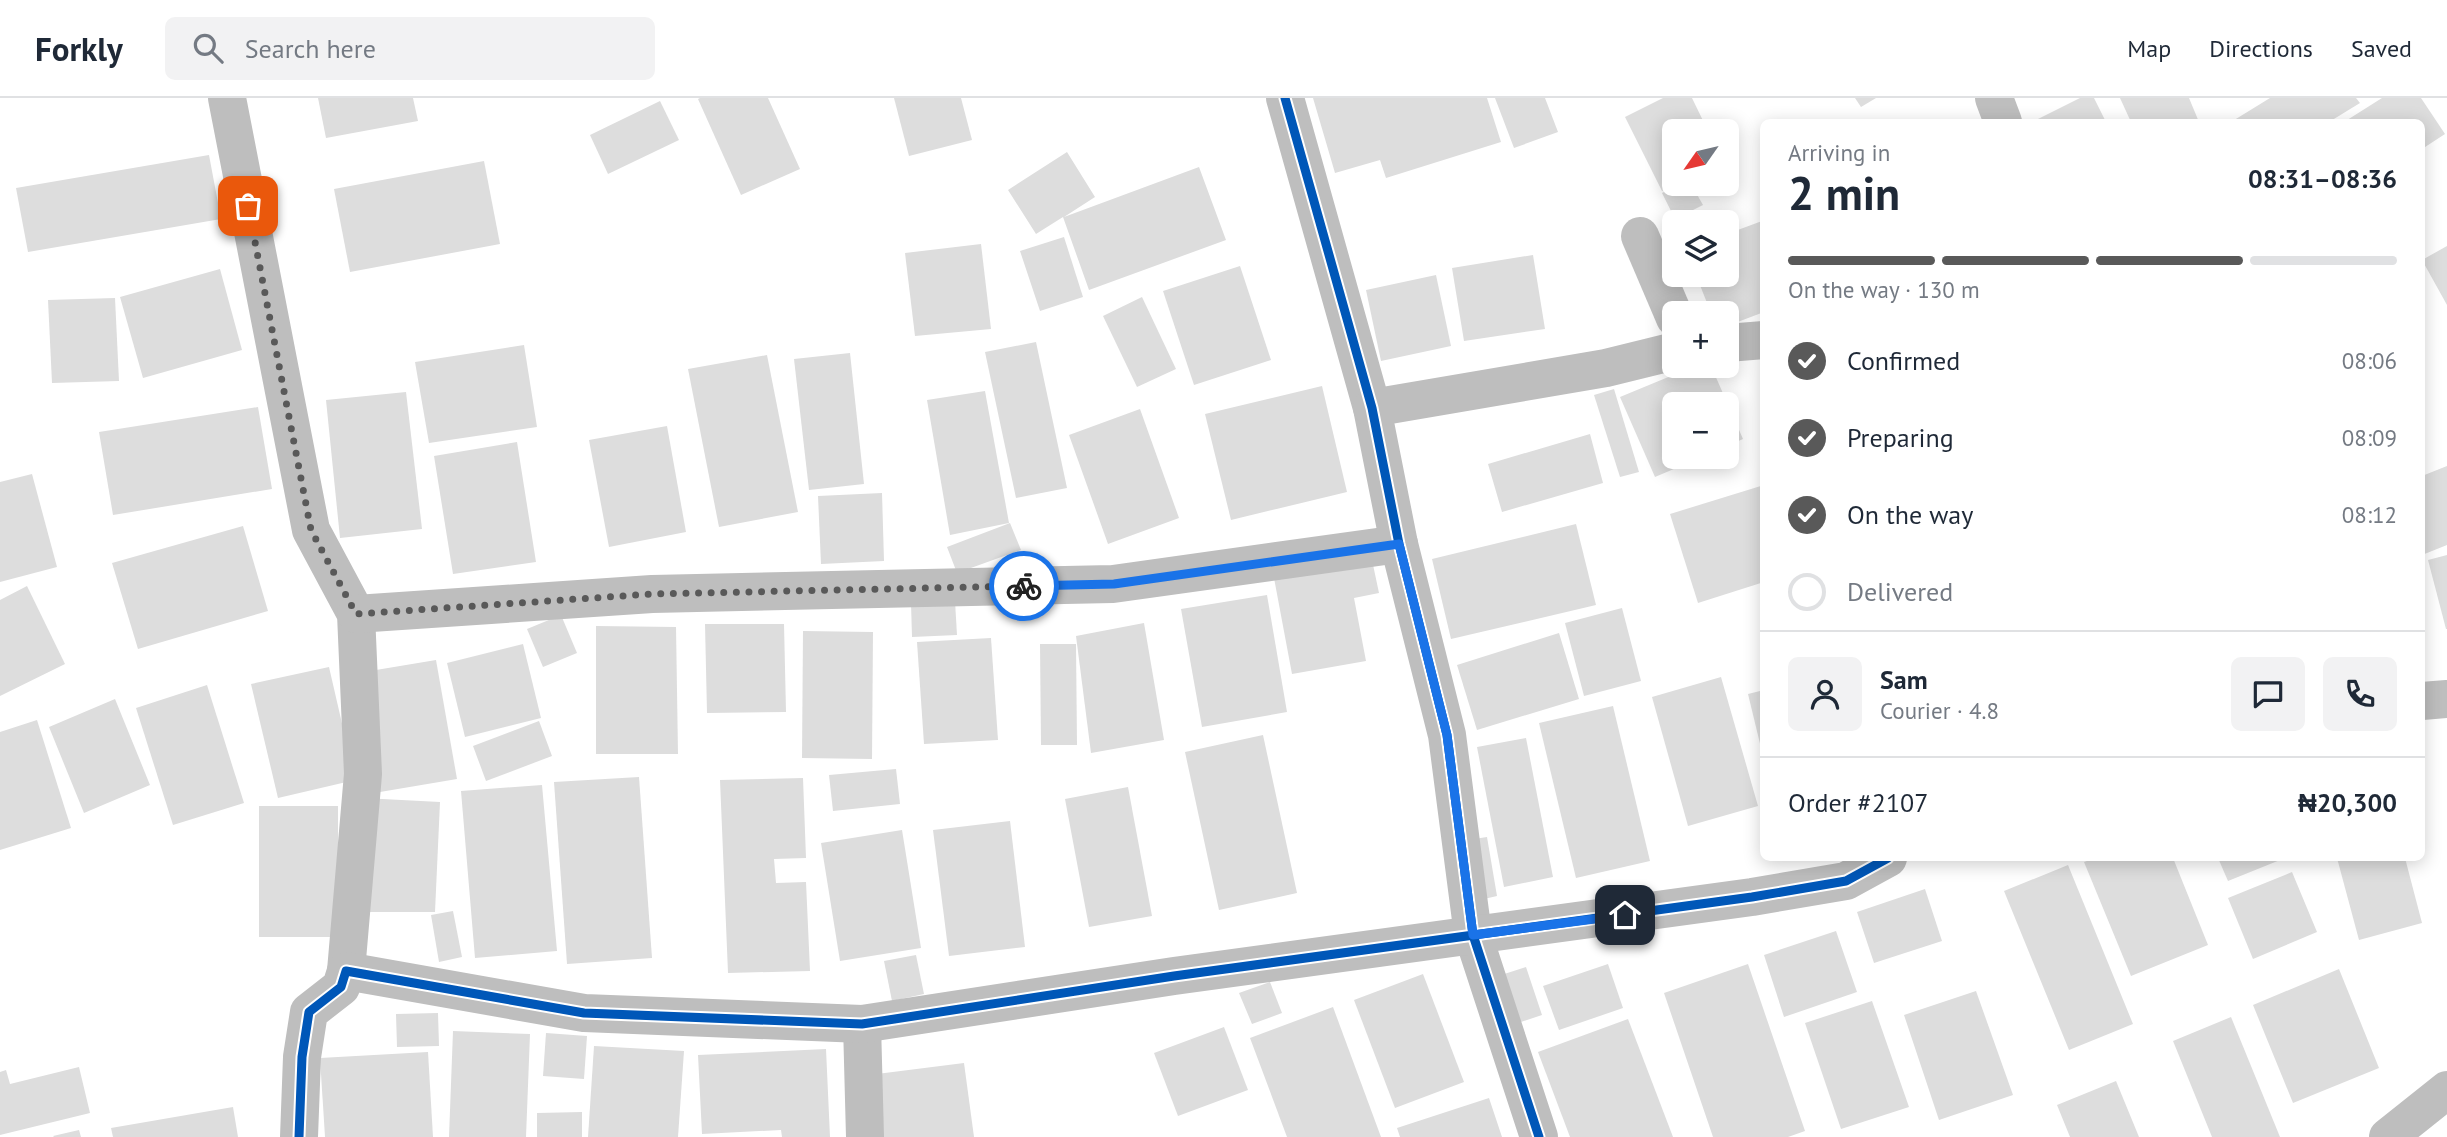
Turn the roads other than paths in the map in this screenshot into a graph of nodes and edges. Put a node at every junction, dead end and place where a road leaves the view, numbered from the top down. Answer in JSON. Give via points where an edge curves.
{"nodes":[{"id":1,"x":228,"y":98,"type":"edge"},
{"id":2,"x":1284,"y":98,"type":"edge"},
{"id":3,"x":1994,"y":98,"type":"edge"},
{"id":4,"x":2002,"y":119,"type":"edge"},
{"id":5,"x":1640,"y":236,"type":"dead end"},
{"id":6,"x":1668,"y":301,"type":"edge"},
{"id":7,"x":1760,"y":340,"type":"edge"},
{"id":8,"x":1739,"y":343,"type":"edge"},
{"id":9,"x":1662,"y":354,"type":"edge"},
{"id":10,"x":1372,"y":408,"type":"junction"},
{"id":11,"x":1399,"y":544,"type":"junction"},
{"id":12,"x":356,"y":614,"type":"junction"},
{"id":13,"x":2447,"y":699,"type":"edge"},
{"id":14,"x":2425,"y":701,"type":"edge"},
{"id":15,"x":1883,"y":861,"type":"edge"},
{"id":16,"x":1473,"y":935,"type":"junction"},
{"id":17,"x":346,"y":971,"type":"junction"},
{"id":18,"x":862,"y":1024,"type":"junction"},
{"id":19,"x":2447,"y":1090,"type":"edge"},
{"id":20,"x":299,"y":1137,"type":"edge"},
{"id":21,"x":865,"y":1137,"type":"edge"},
{"id":22,"x":1539,"y":1137,"type":"edge"},
{"id":23,"x":2388,"y":1137,"type":"edge"}],
"edges":[{"from":1,"to":12,"type":"street","via":[[311,530]]},
{"from":2,"to":10,"type":"street"},
{"from":3,"to":4,"type":"street"},
{"from":5,"to":6,"type":"street"},
{"from":7,"to":8,"type":"street"},
{"from":9,"to":10,"type":"street"},
{"from":10,"to":11,"type":"street"},
{"from":11,"to":12,"type":"street","via":[[1114,584],[652,594]]},
{"from":11,"to":16,"type":"street","via":[[1447,735]]},
{"from":12,"to":17,"type":"street","via":[[363,774]]},
{"from":13,"to":14,"type":"street"},
{"from":15,"to":16,"type":"street","via":[[1846,881]]},
{"from":16,"to":18,"type":"street"},
{"from":16,"to":22,"type":"street"},
{"from":17,"to":18,"type":"street","via":[[584,1013]]},
{"from":17,"to":20,"type":"street","via":[[341,987],[309,1012]]},
{"from":18,"to":21,"type":"street"},
{"from":19,"to":23,"type":"street"}]}
